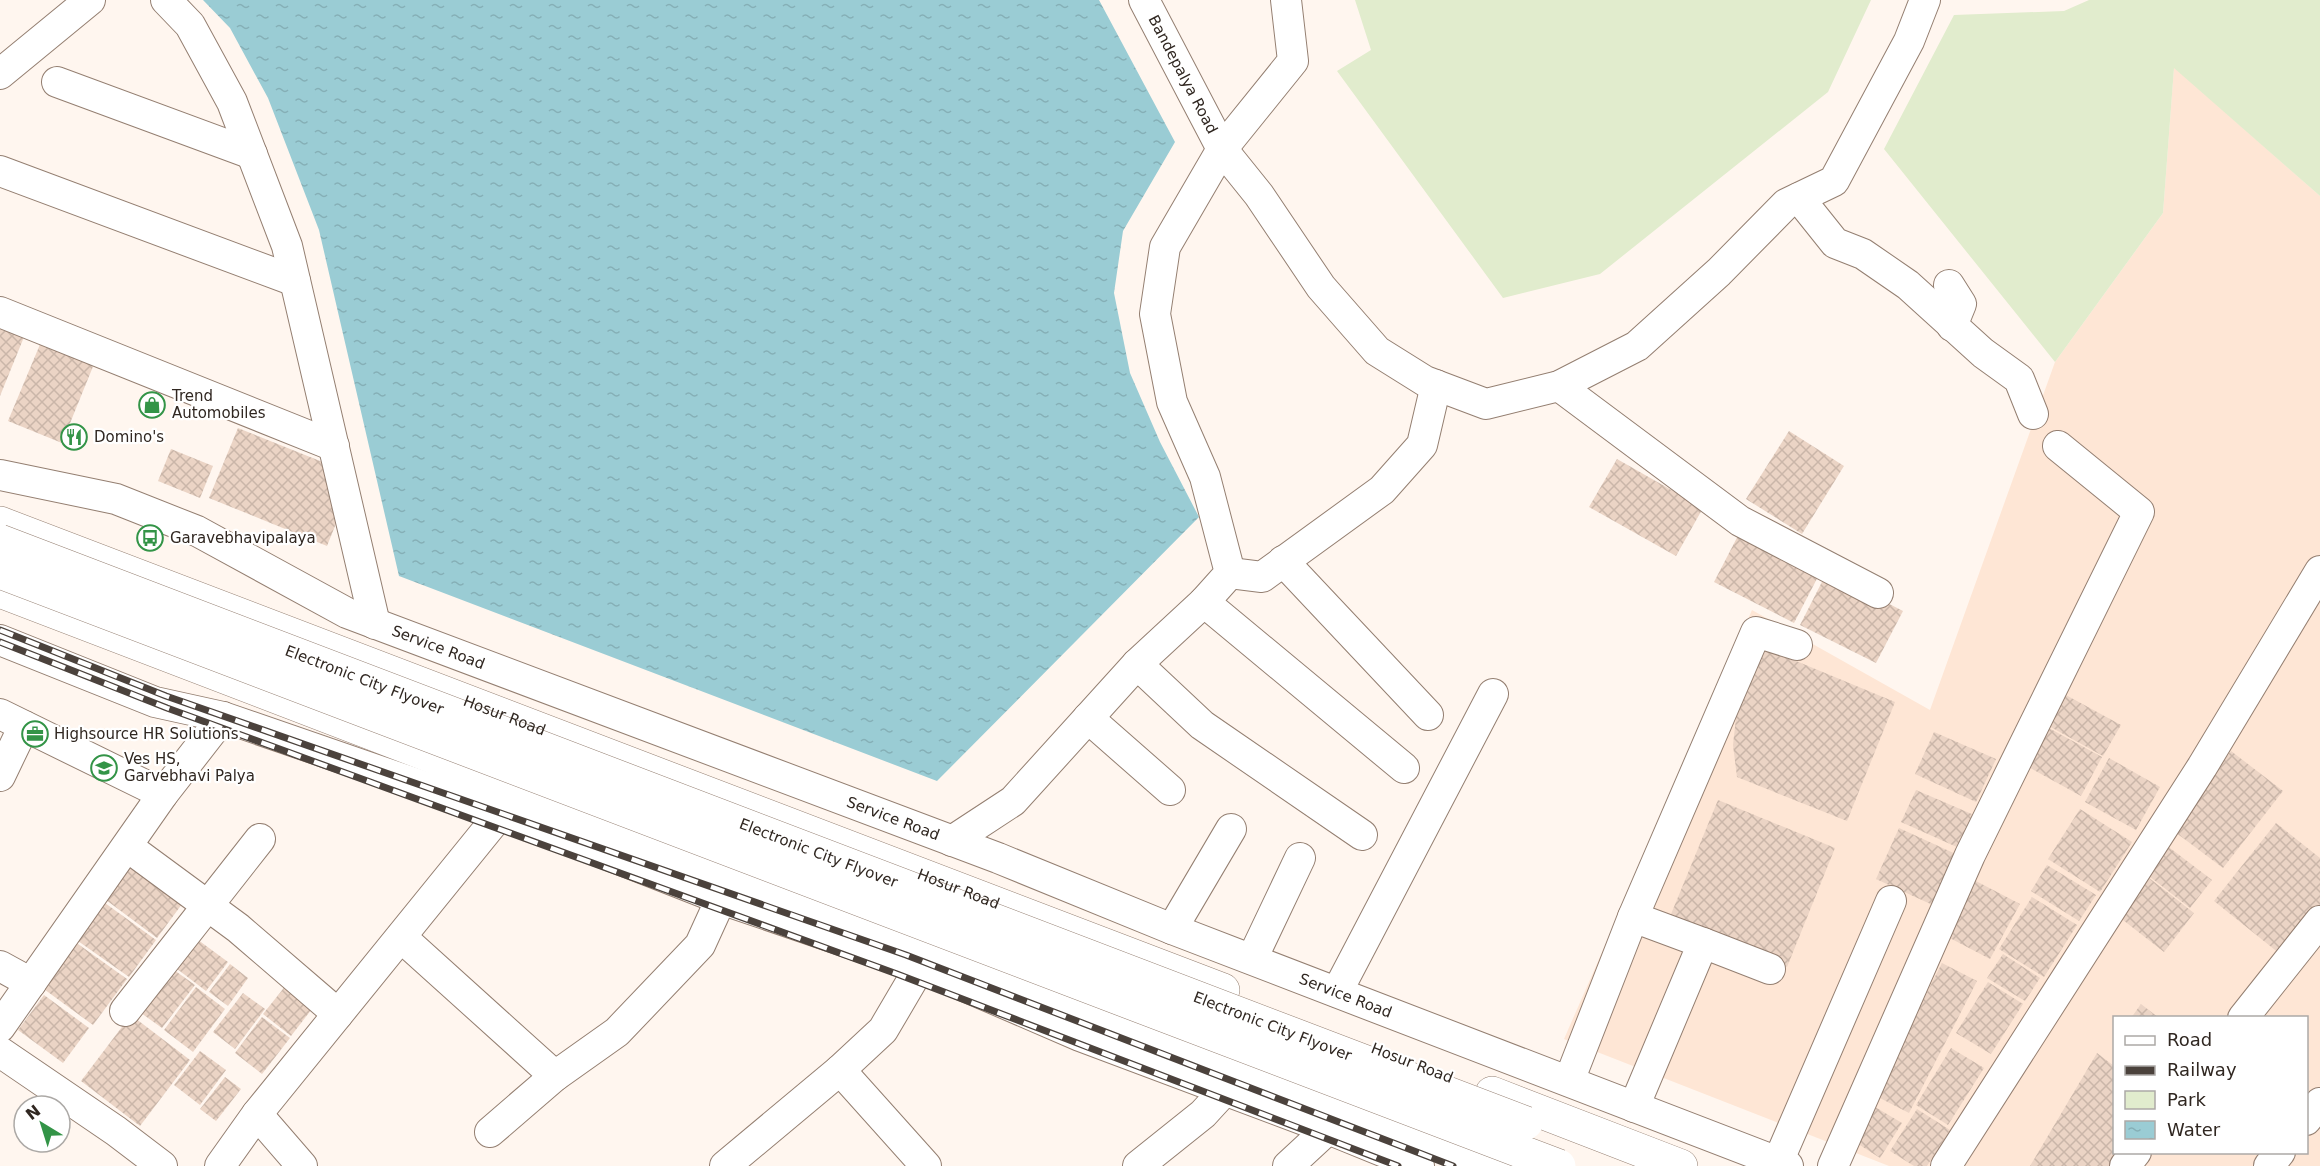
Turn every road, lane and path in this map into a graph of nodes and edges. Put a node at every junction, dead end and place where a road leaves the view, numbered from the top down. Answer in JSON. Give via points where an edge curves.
{"nodes":[{"id":1,"x":90,"y":0,"type":"edge"},
{"id":2,"x":166,"y":0,"type":"edge"},
{"id":3,"x":1144,"y":0,"type":"edge"},
{"id":4,"x":1286,"y":0,"type":"edge"},
{"id":5,"x":1925,"y":0,"type":"edge"},
{"id":6,"x":0,"y":74,"type":"edge"},
{"id":7,"x":57,"y":82,"type":"dead end"},
{"id":8,"x":1222,"y":149,"type":"junction"},
{"id":9,"x":252,"y":154,"type":"junction"},
{"id":10,"x":0,"y":171,"type":"edge"},
{"id":11,"x":1799,"y":198,"type":"junction"},
{"id":12,"x":295,"y":281,"type":"junction"},
{"id":13,"x":1949,"y":285,"type":"dead end"},
{"id":14,"x":0,"y":312,"type":"edge"},
{"id":15,"x":1952,"y":326,"type":"junction"},
{"id":16,"x":1436,"y":385,"type":"junction"},
{"id":17,"x":1558,"y":386,"type":"junction"},
{"id":18,"x":2033,"y":414,"type":"dead end"},
{"id":19,"x":333,"y":446,"type":"junction"},
{"id":20,"x":2058,"y":446,"type":"dead end"},
{"id":21,"x":0,"y":475,"type":"edge"},
{"id":22,"x":0,"y":523,"type":"edge"},
{"id":23,"x":0,"y":541,"type":"edge"},
{"id":24,"x":1283,"y":561,"type":"junction"},
{"id":25,"x":2320,"y":571,"type":"edge"},
{"id":26,"x":0,"y":572,"type":"edge"},
{"id":27,"x":1230,"y":573,"type":"junction"},
{"id":28,"x":0,"y":591,"type":"edge"},
{"id":29,"x":1878,"y":593,"type":"dead end"},
{"id":30,"x":1204,"y":602,"type":"junction"},
{"id":31,"x":375,"y":624,"type":"junction"},
{"id":32,"x":0,"y":640,"type":"edge"},
{"id":33,"x":1797,"y":645,"type":"dead end"},
{"id":34,"x":1137,"y":664,"type":"junction"},
{"id":35,"x":1493,"y":694,"type":"dead end"},
{"id":36,"x":1428,"y":715,"type":"dead end"},
{"id":37,"x":223,"y":717,"type":"junction"},
{"id":38,"x":1088,"y":718,"type":"junction"},
{"id":39,"x":12,"y":720,"type":"edge"},
{"id":40,"x":1404,"y":768,"type":"dead end"},
{"id":41,"x":0,"y":776,"type":"edge"},
{"id":42,"x":1170,"y":790,"type":"dead end"},
{"id":43,"x":163,"y":794,"type":"junction"},
{"id":44,"x":1013,"y":801,"type":"junction"},
{"id":45,"x":501,"y":813,"type":"junction"},
{"id":46,"x":1231,"y":829,"type":"dead end"},
{"id":47,"x":1362,"y":836,"type":"dead end"},
{"id":48,"x":260,"y":839,"type":"dead end"},
{"id":49,"x":952,"y":841,"type":"junction"},
{"id":50,"x":128,"y":847,"type":"junction"},
{"id":51,"x":998,"y":858,"type":"junction"},
{"id":52,"x":1300,"y":858,"type":"dead end"},
{"id":53,"x":937,"y":880,"type":"junction"},
{"id":54,"x":721,"y":899,"type":"junction"},
{"id":55,"x":1891,"y":901,"type":"dead end"},
{"id":56,"x":208,"y":906,"type":"junction"},
{"id":57,"x":1633,"y":917,"type":"junction"},
{"id":58,"x":2320,"y":921,"type":"edge"},
{"id":59,"x":1172,"y":929,"type":"junction"},
{"id":60,"x":401,"y":937,"type":"junction"},
{"id":61,"x":1703,"y":943,"type":"junction"},
{"id":62,"x":916,"y":953,"type":"junction"},
{"id":63,"x":1251,"y":959,"type":"junction"},
{"id":64,"x":0,"y":966,"type":"edge"},
{"id":65,"x":1770,"y":969,"type":"dead end"},
{"id":66,"x":31,"y":983,"type":"junction"},
{"id":67,"x":1336,"y":992,"type":"junction"},
{"id":68,"x":125,"y":1011,"type":"dead end"},
{"id":69,"x":338,"y":1014,"type":"junction"},
{"id":70,"x":2244,"y":1016,"type":"edge"},
{"id":71,"x":0,"y":1027,"type":"edge"},
{"id":72,"x":0,"y":1052,"type":"edge"},
{"id":73,"x":840,"y":1070,"type":"junction"},
{"id":74,"x":555,"y":1076,"type":"junction"},
{"id":75,"x":1569,"y":1081,"type":"junction"},
{"id":76,"x":1225,"y":1090,"type":"junction"},
{"id":77,"x":2320,"y":1103,"type":"edge"},
{"id":78,"x":1634,"y":1107,"type":"junction"},
{"id":79,"x":257,"y":1114,"type":"junction"},
{"id":80,"x":2308,"y":1119,"type":"edge"},
{"id":81,"x":1328,"y":1129,"type":"junction"},
{"id":82,"x":489,"y":1132,"type":"dead end"},
{"id":83,"x":2134,"y":1154,"type":"edge"},
{"id":84,"x":2278,"y":1154,"type":"edge"},
{"id":85,"x":1783,"y":1164,"type":"edge"},
{"id":86,"x":162,"y":1166,"type":"edge"},
{"id":87,"x":220,"y":1166,"type":"edge"},
{"id":88,"x":302,"y":1166,"type":"edge"},
{"id":89,"x":725,"y":1166,"type":"edge"},
{"id":90,"x":926,"y":1166,"type":"edge"},
{"id":91,"x":1138,"y":1166,"type":"edge"},
{"id":92,"x":1288,"y":1166,"type":"edge"},
{"id":93,"x":1419,"y":1166,"type":"edge"},
{"id":94,"x":1500,"y":1166,"type":"edge"},
{"id":95,"x":1559,"y":1166,"type":"edge"},
{"id":96,"x":1638,"y":1166,"type":"edge"},
{"id":97,"x":1681,"y":1166,"type":"edge"},
{"id":98,"x":1833,"y":1166,"type":"edge"},
{"id":99,"x":1946,"y":1166,"type":"edge"},
{"id":100,"x":2125,"y":1166,"type":"edge"},
{"id":101,"x":2269,"y":1166,"type":"edge"}],
"edges":[{"from":1,"to":6,"type":"street"},
{"from":2,"to":9,"type":"street","via":[[190,25],[232,102]]},
{"from":3,"to":8,"type":"street","name":"Bandepalya Road"},
{"from":4,"to":8,"type":"street","via":[[1293,61]]},
{"from":5,"to":11,"type":"street","name":"Bandepalya Road","via":[[1909,41],[1834,181]]},
{"from":7,"to":9,"type":"street"},
{"from":8,"to":16,"type":"street","name":"Bandepalya Road","via":[[1259,195],[1321,287],[1377,351]]},
{"from":8,"to":27,"type":"street","via":[[1165,247],[1155,314],[1172,402],[1205,477]]},
{"from":9,"to":12,"type":"street","via":[[287,246]]},
{"from":10,"to":12,"type":"street"},
{"from":11,"to":15,"type":"street","via":[[1835,243],[1863,254],[1908,285]]},
{"from":11,"to":17,"type":"street","name":"Bandepalya Road","via":[[1786,204],[1719,272],[1637,346]]},
{"from":12,"to":19,"type":"street"},
{"from":13,"to":15,"type":"street","via":[[1960,304]]},
{"from":14,"to":19,"type":"street"},
{"from":15,"to":18,"type":"street","via":[[2019,379]]},
{"from":16,"to":17,"type":"street","name":"Bandepalya Road","via":[[1486,404]]},
{"from":16,"to":24,"type":"street","via":[[1422,445],[1382,490]]},
{"from":17,"to":29,"type":"street","via":[[1740,521]]},
{"from":19,"to":31,"type":"street"},
{"from":20,"to":98,"type":"street","via":[[2139,512],[1970,855]]},
{"from":21,"to":31,"type":"street","name":"Service Road","via":[[116,500],[197,531],[346,613]]},
{"from":22,"to":53,"type":"highway","name":"Hosur Road"},
{"from":23,"to":96,"type":"highway","name":"Electronic City Flyover","bridge":true},
{"from":24,"to":27,"type":"street","via":[[1262,577]]},
{"from":24,"to":36,"type":"street"},
{"from":25,"to":99,"type":"street","via":[[2202,767]]},
{"from":26,"to":95,"type":"highway","name":"Electronic City Flyover","bridge":true},
{"from":27,"to":30,"type":"street"},
{"from":28,"to":62,"type":"highway"},
{"from":30,"to":34,"type":"street"},
{"from":30,"to":40,"type":"street"},
{"from":31,"to":49,"type":"street","name":"Service Road"},
{"from":32,"to":37,"type":"street","via":[[155,702]]},
{"from":33,"to":57,"type":"street","via":[[1756,632]]},
{"from":34,"to":38,"type":"street"},
{"from":34,"to":47,"type":"street","via":[[1202,725]]},
{"from":35,"to":67,"type":"street"},
{"from":37,"to":43,"type":"street"},
{"from":37,"to":45,"type":"street"},
{"from":38,"to":42,"type":"street"},
{"from":38,"to":44,"type":"street"},
{"from":39,"to":41,"type":"street"},
{"from":39,"to":43,"type":"street"},
{"from":43,"to":50,"type":"street"},
{"from":44,"to":49,"type":"street"},
{"from":44,"to":51,"type":"street"},
{"from":45,"to":54,"type":"street"},
{"from":45,"to":60,"type":"street"},
{"from":46,"to":59,"type":"street"},
{"from":48,"to":56,"type":"street"},
{"from":49,"to":51,"type":"street","name":"Service Road"},
{"from":50,"to":56,"type":"street"},
{"from":50,"to":66,"type":"street"},
{"from":51,"to":59,"type":"street","name":"Service Road"},
{"from":52,"to":63,"type":"street"},
{"from":53,"to":62,"type":"highway"},
{"from":53,"to":97,"type":"highway","name":"Hosur Road"},
{"from":54,"to":62,"type":"street"},
{"from":54,"to":74,"type":"street","via":[[700,945],[617,1032]]},
{"from":55,"to":85,"type":"street"},
{"from":56,"to":68,"type":"street"},
{"from":56,"to":69,"type":"street"},
{"from":57,"to":61,"type":"street"},
{"from":57,"to":75,"type":"street"},
{"from":58,"to":70,"type":"street"},
{"from":59,"to":63,"type":"street","name":"Service Road"},
{"from":60,"to":69,"type":"street"},
{"from":60,"to":74,"type":"street"},
{"from":61,"to":65,"type":"street"},
{"from":61,"to":78,"type":"street"},
{"from":62,"to":73,"type":"street","via":[[883,1030]]},
{"from":62,"to":76,"type":"street","via":[[1080,1036]]},
{"from":62,"to":94,"type":"highway"},
{"from":63,"to":67,"type":"street","name":"Service Road"},
{"from":64,"to":66,"type":"street"},
{"from":66,"to":71,"type":"street"},
{"from":67,"to":75,"type":"street","name":"Service Road"},
{"from":69,"to":79,"type":"street"},
{"from":72,"to":86,"type":"street"},
{"from":73,"to":89,"type":"street"},
{"from":73,"to":90,"type":"street"},
{"from":74,"to":82,"type":"street"},
{"from":75,"to":78,"type":"street","name":"Service Road"},
{"from":76,"to":81,"type":"street"},
{"from":76,"to":91,"type":"street","via":[[1203,1114]]},
{"from":77,"to":80,"type":"street"},
{"from":78,"to":85,"type":"street","name":"Service Road"},
{"from":79,"to":87,"type":"street"},
{"from":79,"to":88,"type":"street"},
{"from":81,"to":92,"type":"street"},
{"from":81,"to":93,"type":"street"},
{"from":83,"to":100,"type":"street"},
{"from":84,"to":101,"type":"street"}]}
